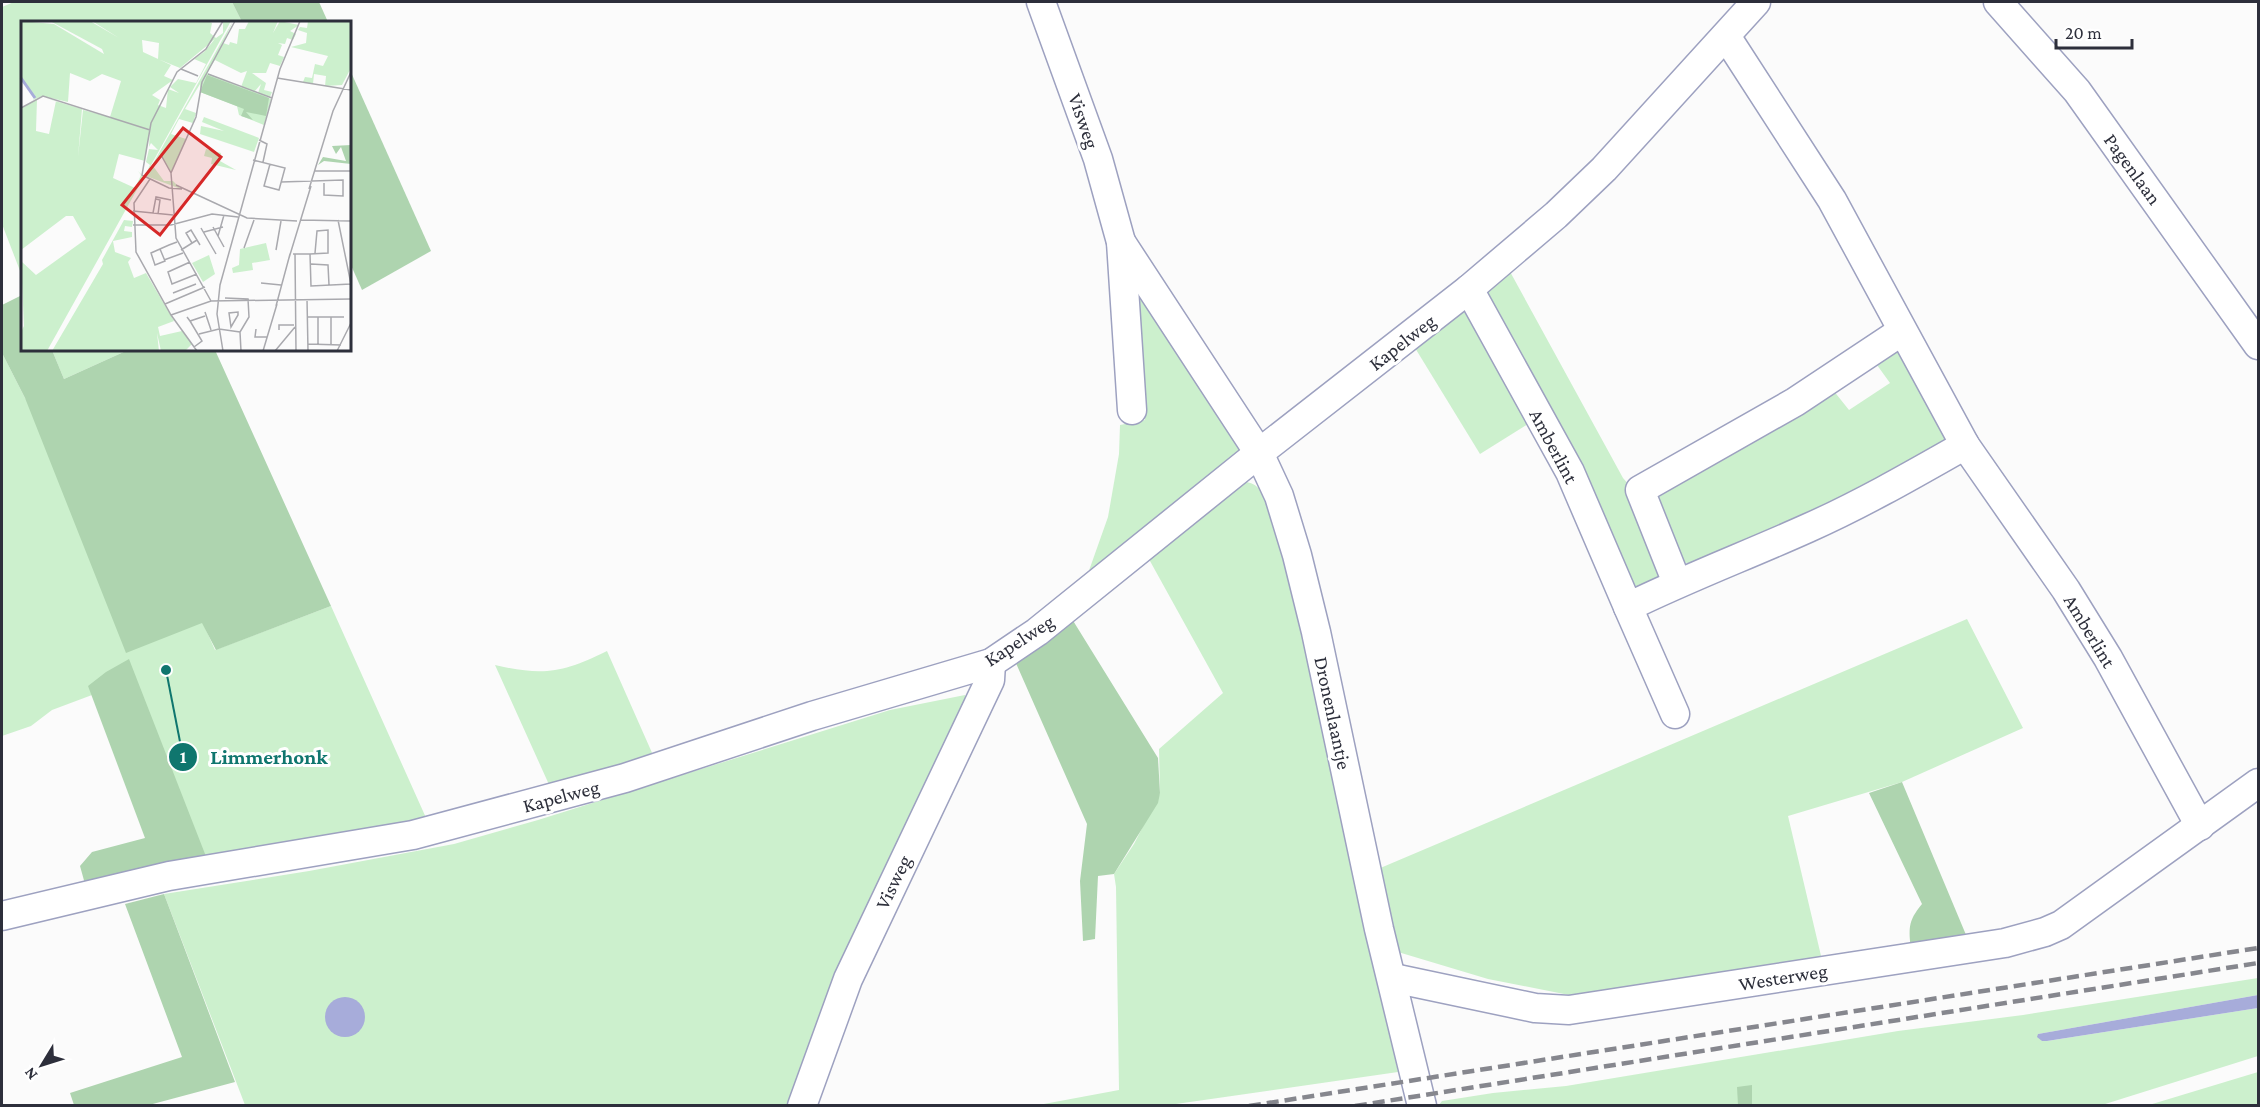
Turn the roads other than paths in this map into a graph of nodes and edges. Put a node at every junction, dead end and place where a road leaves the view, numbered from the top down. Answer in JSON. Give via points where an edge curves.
{"nodes":[{"id":1,"x":1041,"y":2,"type":"edge"},
{"id":2,"x":1756,"y":2,"type":"edge"},
{"id":3,"x":1998,"y":2,"type":"edge"},
{"id":4,"x":1726,"y":36,"type":"junction"},
{"id":5,"x":1121,"y":242,"type":"junction"},
{"id":6,"x":1469,"y":289,"type":"junction"},
{"id":7,"x":1902,"y":331,"type":"junction"},
{"id":8,"x":2259,"y":345,"type":"edge"},
{"id":9,"x":1132,"y":410,"type":"dead end"},
{"id":10,"x":1965,"y":445,"type":"junction"},
{"id":11,"x":1259,"y":453,"type":"junction"},
{"id":12,"x":1677,"y":583,"type":"junction"},
{"id":13,"x":1628,"y":607,"type":"junction"},
{"id":14,"x":991,"y":663,"type":"junction"},
{"id":15,"x":1675,"y":714,"type":"dead end"},
{"id":16,"x":2259,"y":783,"type":"edge"},
{"id":17,"x":2200,"y":826,"type":"junction"},
{"id":18,"x":2,"y":916,"type":"edge"},
{"id":19,"x":1393,"y":978,"type":"junction"},
{"id":20,"x":802,"y":1106,"type":"edge"},
{"id":21,"x":1422,"y":1106,"type":"edge"}],
"edges":[{"from":1,"to":5,"type":"street","name":"Visweg","via":[[1098,159]]},
{"from":2,"to":4,"type":"street","name":"Kapelweg"},
{"from":3,"to":8,"type":"street","name":"Pagenlaan","via":[[2077,91]]},
{"from":4,"to":6,"type":"street","name":"Kapelweg","via":[[1604,169]]},
{"from":4,"to":7,"type":"street","name":"Amberlint","via":[[1832,200]]},
{"from":5,"to":9,"type":"street","name":"Visweg"},
{"from":5,"to":11,"type":"street","name":"Visweg"},
{"from":6,"to":11,"type":"street","name":"Kapelweg"},
{"from":6,"to":13,"type":"street","name":"Amberlint","via":[[1570,472]]},
{"from":7,"to":10,"type":"street","name":"Amberlint"},
{"from":7,"to":12,"type":"street","via":[[1794,402],[1640,490]]},
{"from":10,"to":12,"type":"street","via":[[1871,499]]},
{"from":10,"to":17,"type":"street","name":"Amberlint","via":[[2066,590]]},
{"from":11,"to":14,"type":"street","name":"Kapelweg","via":[[1055,618]]},
{"from":11,"to":19,"type":"street","name":"Dronenlaantje","via":[[1279,496],[1297,555]]},
{"from":12,"to":13,"type":"street"},
{"from":13,"to":15,"type":"street","name":"Amberlint"},
{"from":14,"to":18,"type":"street","name":"Kapelweg","via":[[812,716],[625,778],[424,832],[169,876]]},
{"from":14,"to":20,"type":"street","name":"Visweg","via":[[990,680],[848,979]]},
{"from":16,"to":17,"type":"street","name":"Westerweg"},
{"from":17,"to":19,"type":"street","name":"Westerweg","via":[[2061,925],[2005,943],[1569,1010],[1534,1008]]},
{"from":19,"to":21,"type":"street"}]}
